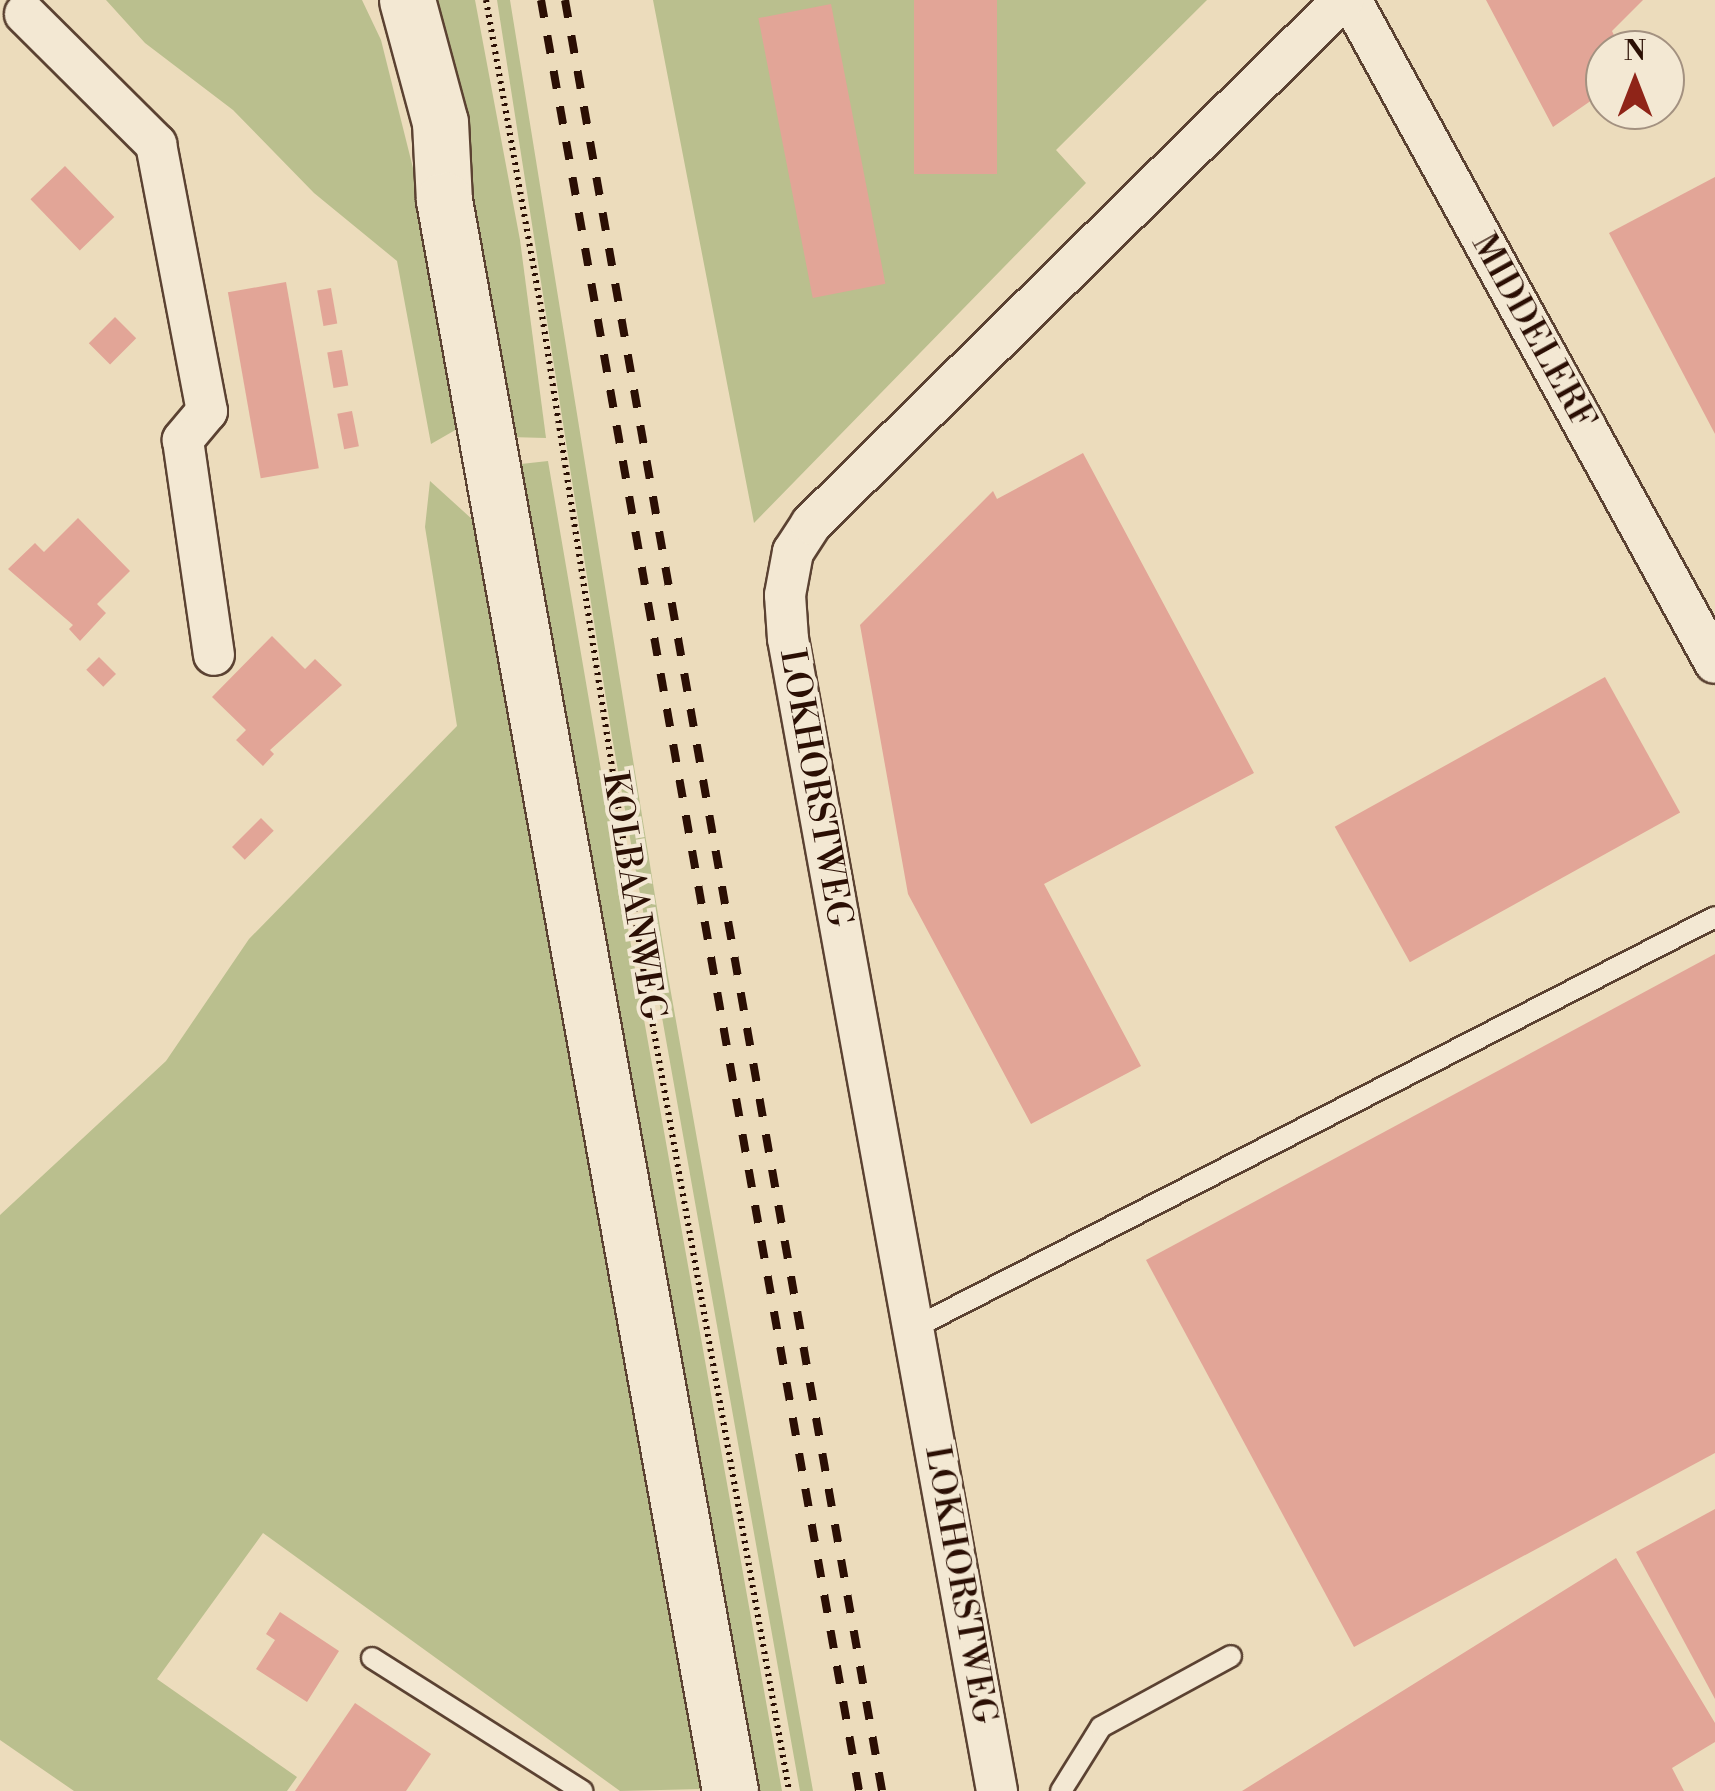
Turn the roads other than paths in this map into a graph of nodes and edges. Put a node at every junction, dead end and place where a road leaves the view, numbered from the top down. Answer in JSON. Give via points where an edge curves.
{"nodes":[{"id":1,"x":373,"y":0,"type":"edge"},
{"id":2,"x":407,"y":0,"type":"edge"},
{"id":3,"x":1344,"y":0,"type":"edge"},
{"id":4,"x":1351,"y":0,"type":"edge"},
{"id":5,"x":22,"y":18,"type":"edge"},
{"id":6,"x":444,"y":200,"type":"junction"},
{"id":7,"x":214,"y":655,"type":"dead end"},
{"id":8,"x":1715,"y":663,"type":"edge"},
{"id":9,"x":1715,"y":917,"type":"edge"},
{"id":10,"x":914,"y":1328,"type":"junction"},
{"id":11,"x":1230,"y":1656,"type":"dead end"},
{"id":12,"x":372,"y":1658,"type":"dead end"},
{"id":13,"x":582,"y":1791,"type":"edge"},
{"id":14,"x":730,"y":1791,"type":"edge"},
{"id":15,"x":996,"y":1791,"type":"edge"},
{"id":16,"x":1061,"y":1791,"type":"edge"}],
"edges":[{"from":1,"to":6,"type":"street","name":"KOLBAANWEG"},
{"from":2,"to":6,"type":"street","name":"KOLBAANWEG","via":[[440,122]]},
{"from":3,"to":10,"type":"street","name":"LOKHORSTWEG","via":[[811,524],[793,552],[785,595],[788,638]]},
{"from":4,"to":8,"type":"street","name":"MIDDELERF"},
{"from":5,"to":7,"type":"street","via":[[156,144],[207,411],[183,440]]},
{"from":6,"to":14,"type":"street","name":"KOLBAANWEG"},
{"from":9,"to":10,"type":"lane"},
{"from":10,"to":15,"type":"street","name":"LOKHORSTWEG"},
{"from":11,"to":16,"type":"lane","via":[[1101,1728]]},
{"from":12,"to":13,"type":"lane"}]}
